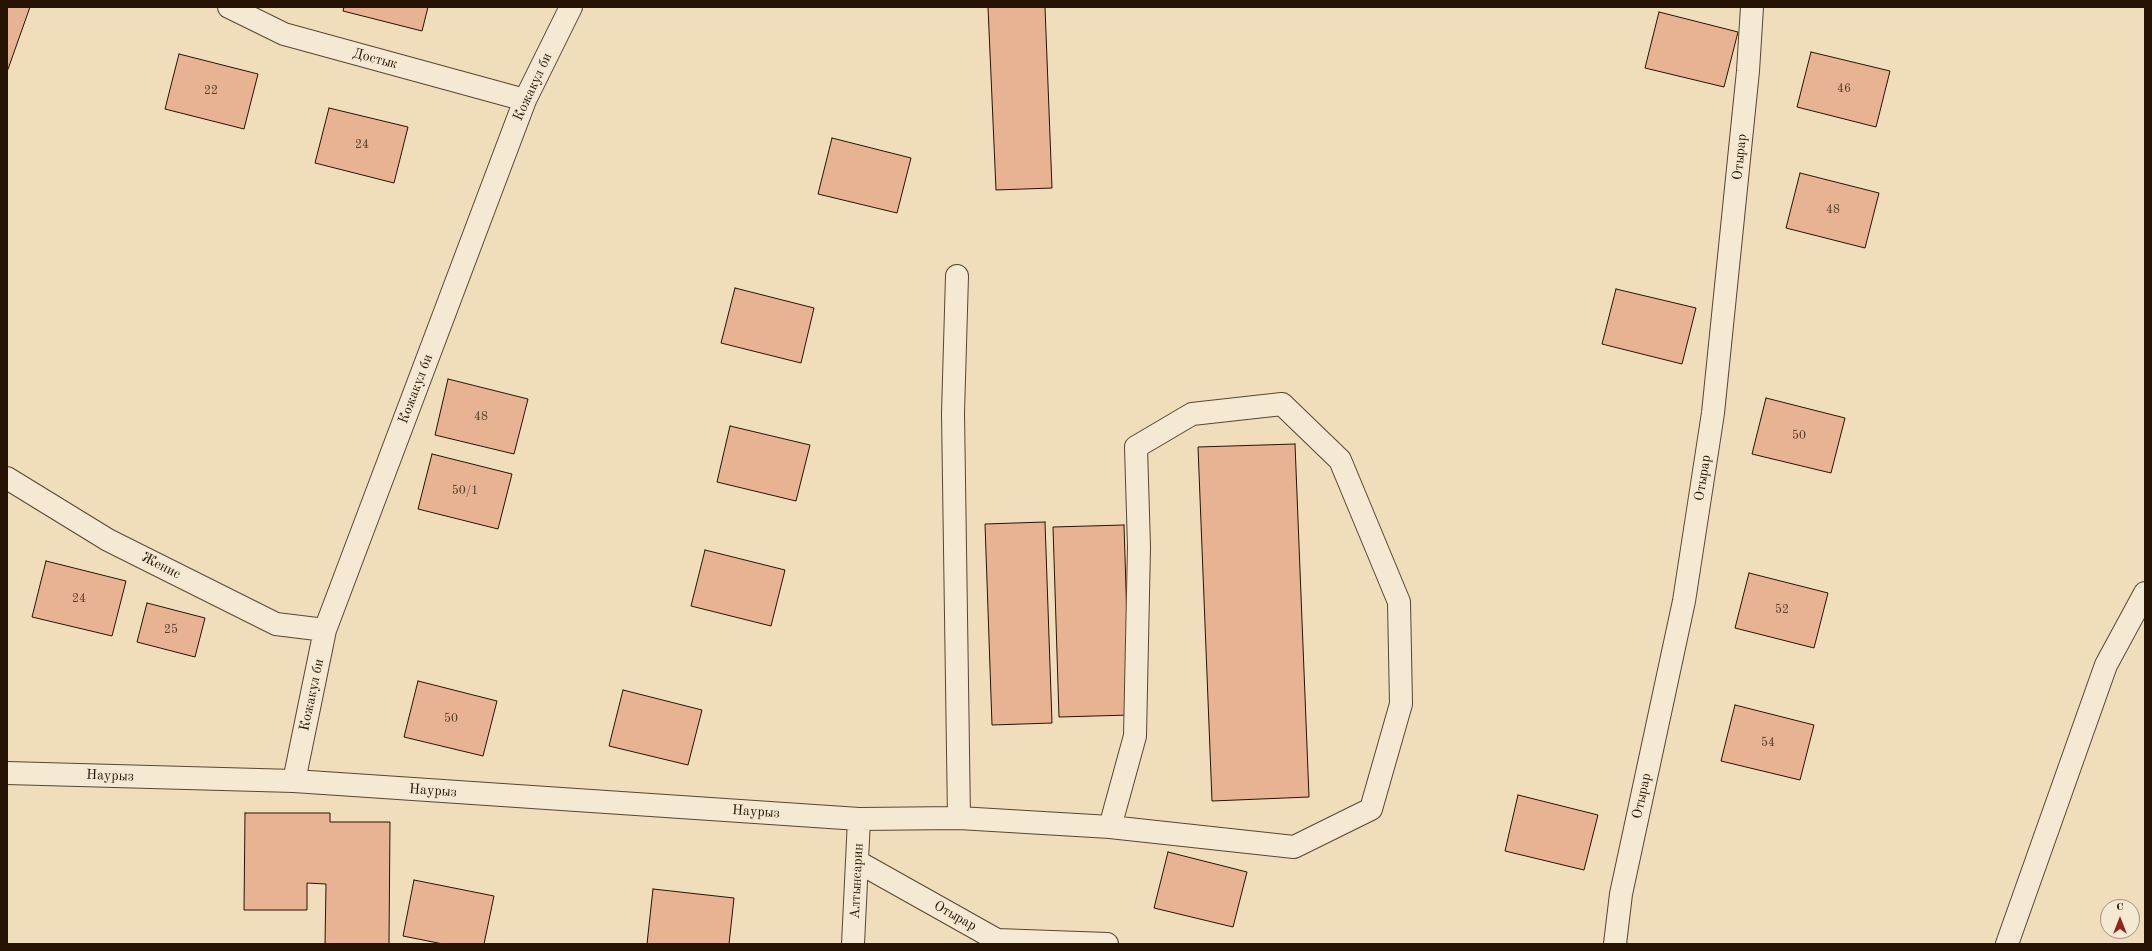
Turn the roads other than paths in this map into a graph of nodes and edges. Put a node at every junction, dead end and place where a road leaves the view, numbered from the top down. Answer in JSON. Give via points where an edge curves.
{"nodes":[{"id":1,"x":229,"y":7,"type":"edge"},
{"id":2,"x":571,"y":7,"type":"edge"},
{"id":3,"x":1752,"y":7,"type":"edge"},
{"id":4,"x":525,"y":100,"type":"junction"},
{"id":5,"x":958,"y":276,"type":"dead end"},
{"id":6,"x":7,"y":478,"type":"edge"},
{"id":7,"x":2145,"y":593,"type":"edge"},
{"id":8,"x":325,"y":630,"type":"junction"},
{"id":9,"x":7,"y":773,"type":"edge"},
{"id":10,"x":294,"y":781,"type":"junction"},
{"id":11,"x":959,"y":818,"type":"junction"},
{"id":12,"x":859,"y":819,"type":"junction"},
{"id":13,"x":1110,"y":827,"type":"junction"},
{"id":14,"x":858,"y":862,"type":"junction"},
{"id":15,"x":854,"y":944,"type":"edge"},
{"id":16,"x":1107,"y":944,"type":"edge"},
{"id":17,"x":1615,"y":944,"type":"edge"},
{"id":18,"x":2007,"y":944,"type":"edge"}],
"edges":[{"from":1,"to":4,"type":"street","name":"Достык","via":[[284,34]]},
{"from":2,"to":4,"type":"street","name":"Кожакул би"},
{"from":3,"to":17,"type":"street","name":"Отырар","via":[[1748,71],[1713,413],[1684,600],[1621,894]]},
{"from":4,"to":8,"type":"street","name":"Кожакул би"},
{"from":5,"to":11,"type":"street","via":[[954,413]]},
{"from":6,"to":8,"type":"street","name":"Женис","via":[[108,540],[276,624]]},
{"from":7,"to":18,"type":"street","via":[[2106,665]]},
{"from":8,"to":10,"type":"street","name":"Кожакул би"},
{"from":9,"to":10,"type":"street","name":"Наурыз"},
{"from":10,"to":12,"type":"street","name":"Наурыз"},
{"from":11,"to":12,"type":"street","name":"Наурыз"},
{"from":11,"to":13,"type":"street","name":"Наурыз"},
{"from":12,"to":14,"type":"street","name":"Алтынсарин"},
{"from":13,"to":13,"type":"street","name":"Наурыз","via":[[1135,736],[1139,547],[1136,448],[1192,414],[1282,404],[1340,460],[1399,602],[1401,704],[1372,809],[1294,847]]},
{"from":14,"to":15,"type":"street","name":"Алтынсарин"},
{"from":14,"to":16,"type":"street","name":"Отырар","via":[[997,940]]}]}
